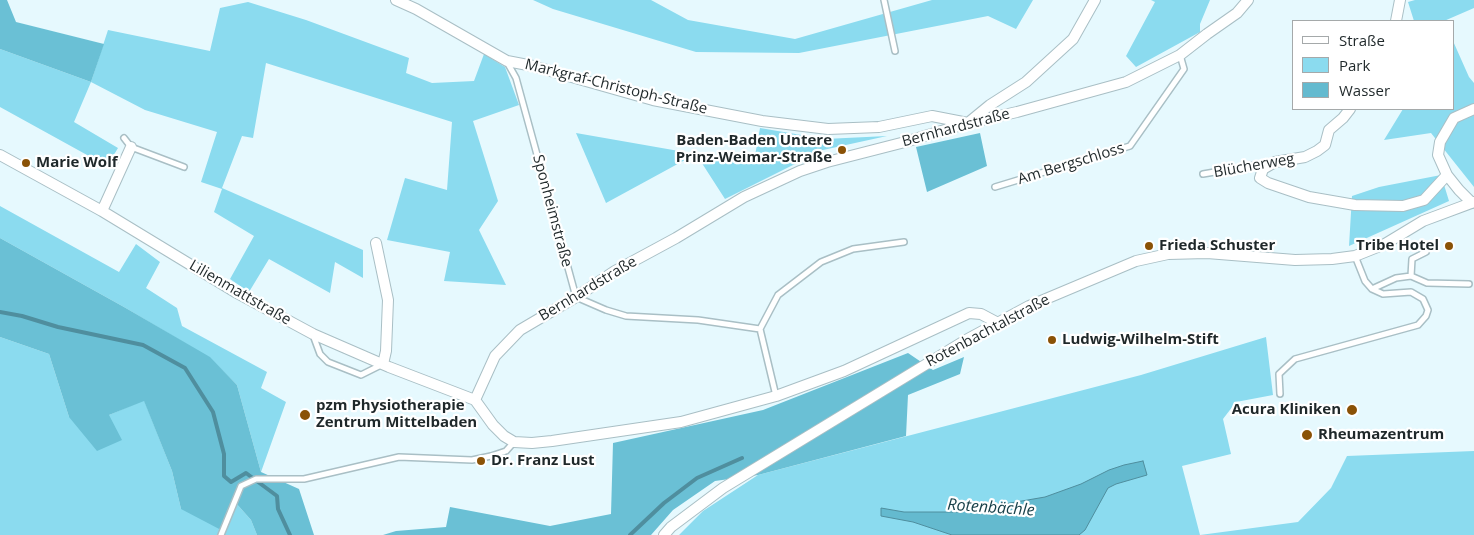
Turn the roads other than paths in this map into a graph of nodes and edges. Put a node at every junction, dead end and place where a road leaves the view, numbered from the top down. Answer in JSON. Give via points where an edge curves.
{"nodes":[{"id":1,"x":396,"y":0,"type":"edge"},
{"id":2,"x":884,"y":0,"type":"edge"},
{"id":3,"x":1095,"y":0,"type":"edge"},
{"id":4,"x":1248,"y":0,"type":"edge"},
{"id":5,"x":1400,"y":0,"type":"edge"},
{"id":6,"x":1396,"y":20,"type":"edge"},
{"id":7,"x":896,"y":50,"type":"dead end"},
{"id":8,"x":1180,"y":55,"type":"junction"},
{"id":9,"x":507,"y":61,"type":"junction"},
{"id":10,"x":1474,"y":109,"type":"edge"},
{"id":11,"x":1349,"y":110,"type":"edge"},
{"id":12,"x":968,"y":122,"type":"junction"},
{"id":13,"x":124,"y":138,"type":"dead end"},
{"id":14,"x":131,"y":147,"type":"junction"},
{"id":15,"x":0,"y":155,"type":"edge"},
{"id":16,"x":1305,"y":157,"type":"junction"},
{"id":17,"x":184,"y":166,"type":"dead end"},
{"id":18,"x":1203,"y":174,"type":"dead end"},
{"id":19,"x":1447,"y":175,"type":"junction"},
{"id":20,"x":995,"y":187,"type":"dead end"},
{"id":21,"x":1473,"y":203,"type":"edge"},
{"id":22,"x":102,"y":211,"type":"junction"},
{"id":23,"x":904,"y":242,"type":"dead end"},
{"id":24,"x":376,"y":244,"type":"dead end"},
{"id":25,"x":1426,"y":252,"type":"dead end"},
{"id":26,"x":1355,"y":256,"type":"junction"},
{"id":27,"x":1411,"y":276,"type":"junction"},
{"id":28,"x":1469,"y":284,"type":"dead end"},
{"id":29,"x":1372,"y":289,"type":"junction"},
{"id":30,"x":576,"y":297,"type":"junction"},
{"id":31,"x":998,"y":323,"type":"junction"},
{"id":32,"x":760,"y":330,"type":"junction"},
{"id":33,"x":313,"y":334,"type":"junction"},
{"id":34,"x":383,"y":364,"type":"junction"},
{"id":35,"x":1280,"y":394,"type":"dead end"},
{"id":36,"x":776,"y":396,"type":"junction"},
{"id":37,"x":475,"y":400,"type":"junction"},
{"id":38,"x":514,"y":442,"type":"junction"},
{"id":39,"x":221,"y":535,"type":"edge"},
{"id":40,"x":664,"y":535,"type":"edge"}],
"edges":[{"from":1,"to":9,"type":"street","name":"Markgraf-Christoph-Straße"},
{"from":2,"to":7,"type":"lane"},
{"from":3,"to":12,"type":"street","via":[[1073,39],[1026,82]]},
{"from":4,"to":8,"type":"street","name":"Bernhardstraße","via":[[1237,13]]},
{"from":5,"to":6,"type":"street"},
{"from":8,"to":12,"type":"street","name":"Bernhardstraße","via":[[1126,82]]},
{"from":8,"to":20,"type":"lane","name":"Am Bergschloss","via":[[1184,69],[1130,146]]},
{"from":9,"to":12,"type":"street","name":"Markgraf-Christoph-Straße","via":[[653,100],[762,121],[828,129],[879,127],[932,116]]},
{"from":9,"to":30,"type":"lane","name":"Sponheimstraße","via":[[516,78]]},
{"from":10,"to":19,"type":"street","via":[[1454,118],[1440,142],[1438,155]]},
{"from":11,"to":16,"type":"street","via":[[1329,130],[1325,145]]},
{"from":12,"to":30,"type":"street","name":"Bernhardstraße","via":[[800,171],[744,197]]},
{"from":13,"to":14,"type":"lane"},
{"from":14,"to":17,"type":"lane"},
{"from":14,"to":22,"type":"street"},
{"from":15,"to":22,"type":"street","name":"Lilienmattstraße"},
{"from":16,"to":18,"type":"lane","name":"Blücherweg"},
{"from":16,"to":19,"type":"street","via":[[1275,162],[1263,169],[1260,178],[1309,197],[1355,205],[1403,206],[1424,200]]},
{"from":19,"to":21,"type":"street"},
{"from":21,"to":26,"type":"street","name":"Rotenbachtalstraße","via":[[1424,221],[1385,244]]},
{"from":22,"to":33,"type":"street","name":"Lilienmattstraße","via":[[237,293]]},
{"from":23,"to":32,"type":"lane","via":[[853,249],[821,262],[778,295]]},
{"from":24,"to":34,"type":"street","via":[[388,300]]},
{"from":25,"to":27,"type":"lane","via":[[1412,259]]},
{"from":26,"to":29,"type":"lane","via":[[1365,281]]},
{"from":26,"to":31,"type":"street","name":"Rotenbachtalstraße","via":[[1295,260],[1207,253],[1168,254],[1136,261],[1029,306]]},
{"from":27,"to":28,"type":"lane","via":[[1427,283]]},
{"from":27,"to":29,"type":"lane","via":[[1396,278]]},
{"from":29,"to":35,"type":"lane","via":[[1383,294],[1411,292],[1423,300],[1428,310],[1426,316],[1418,325],[1294,359],[1279,374]]},
{"from":30,"to":32,"type":"lane","via":[[626,316],[698,320]]},
{"from":30,"to":37,"type":"street","name":"Bernhardstraße","via":[[520,330],[495,356]]},
{"from":31,"to":36,"type":"street","via":[[981,314],[969,313],[844,371]]},
{"from":31,"to":40,"type":"street","name":"Rotenbachtalstraße","via":[[723,488]]},
{"from":32,"to":36,"type":"lane"},
{"from":33,"to":34,"type":"street","name":"Lilienmattstraße"},
{"from":33,"to":34,"type":"lane","via":[[320,354],[328,362],[361,375]]},
{"from":34,"to":37,"type":"street","name":"Lilienmattstraße"},
{"from":36,"to":38,"type":"street","via":[[681,422],[552,441]]},
{"from":37,"to":38,"type":"street","via":[[493,426]]},
{"from":38,"to":39,"type":"lane","via":[[506,451],[472,460],[399,457],[304,479],[256,479],[241,486]]}]}
